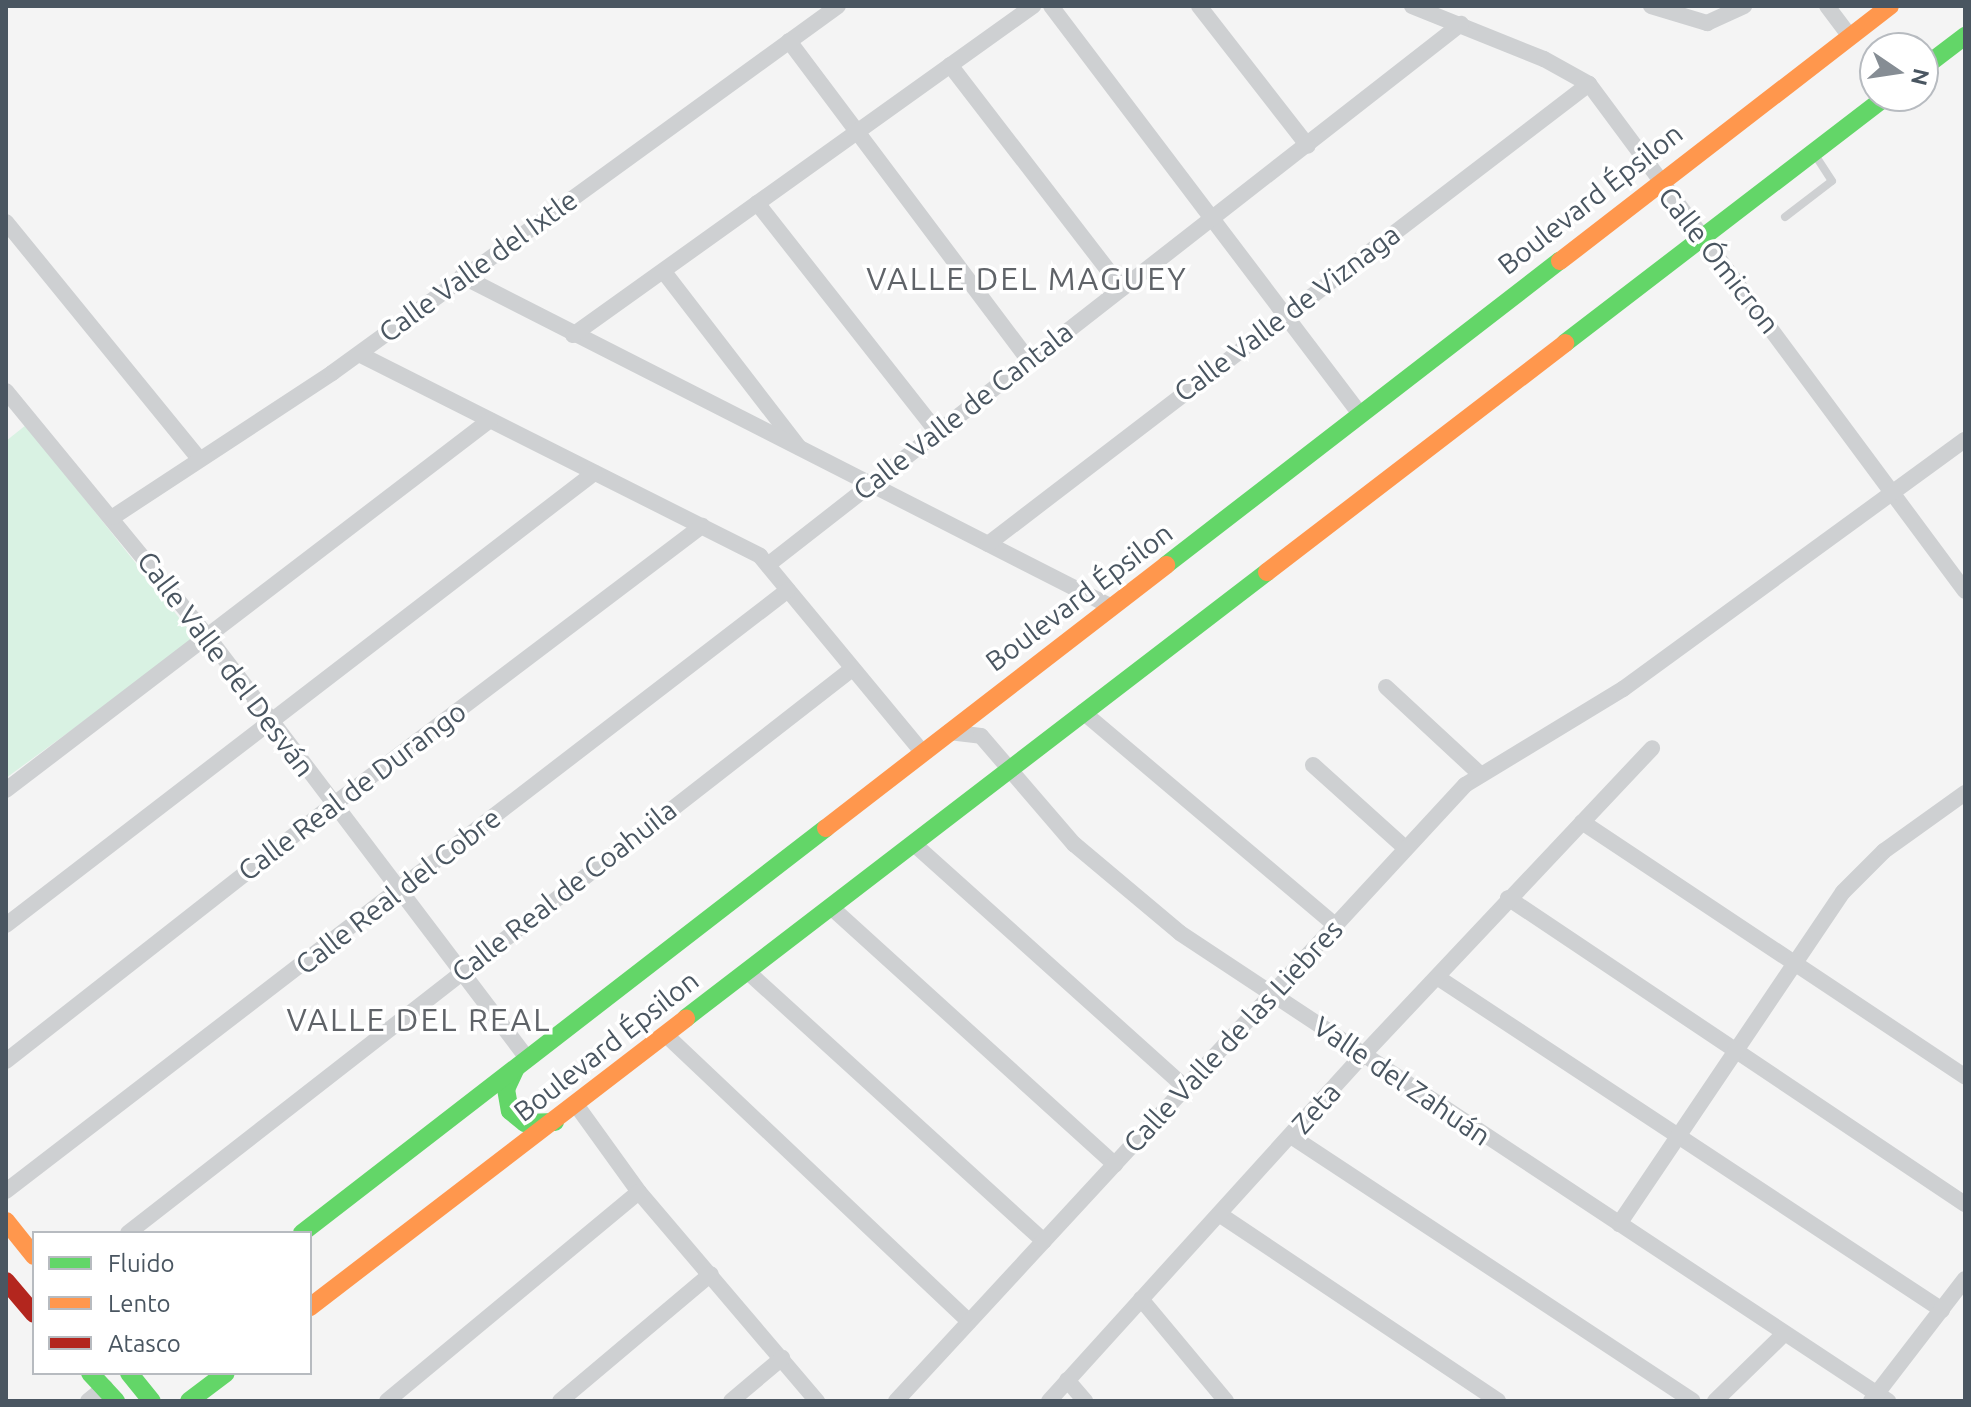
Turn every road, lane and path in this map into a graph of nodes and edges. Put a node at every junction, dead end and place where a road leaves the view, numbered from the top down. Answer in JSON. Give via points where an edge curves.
{"nodes":[{"id":1,"x":838,"y":6,"type":"edge"},
{"id":2,"x":1033,"y":6,"type":"edge"},
{"id":3,"x":1051,"y":6,"type":"edge"},
{"id":4,"x":1199,"y":6,"type":"edge"},
{"id":5,"x":1412,"y":6,"type":"edge"},
{"id":6,"x":1651,"y":6,"type":"edge"},
{"id":7,"x":1744,"y":6,"type":"edge"},
{"id":8,"x":1827,"y":6,"type":"edge"},
{"id":9,"x":1879,"y":9,"type":"edge"},
{"id":10,"x":1461,"y":24,"type":"junction"},
{"id":11,"x":1850,"y":36,"type":"junction"},
{"id":12,"x":1965,"y":36,"type":"edge"},
{"id":13,"x":789,"y":41,"type":"junction"},
{"id":14,"x":1939,"y":56,"type":"edge"},
{"id":15,"x":950,"y":65,"type":"junction"},
{"id":16,"x":1589,"y":84,"type":"junction"},
{"id":17,"x":1866,"y":112,"type":"edge"},
{"id":18,"x":854,"y":133,"type":"junction"},
{"id":19,"x":1308,"y":146,"type":"junction"},
{"id":20,"x":1813,"y":153,"type":"junction"},
{"id":21,"x":1658,"y":181,"type":"junction"},
{"id":22,"x":757,"y":203,"type":"junction"},
{"id":23,"x":1785,"y":217,"type":"dead end"},
{"id":24,"x":1214,"y":219,"type":"junction"},
{"id":25,"x":6,"y":222,"type":"edge"},
{"id":26,"x":1705,"y":235,"type":"junction"},
{"id":27,"x":664,"y":272,"type":"junction"},
{"id":28,"x":462,"y":276,"type":"junction"},
{"id":29,"x":1122,"y":288,"type":"junction"},
{"id":30,"x":1284,"y":314,"type":"junction"},
{"id":31,"x":573,"y":335,"type":"junction"},
{"id":32,"x":359,"y":354,"type":"junction"},
{"id":33,"x":1027,"y":358,"type":"junction"},
{"id":34,"x":6,"y":391,"type":"edge"},
{"id":35,"x":20,"y":408,"type":"junction"},
{"id":36,"x":1360,"y":414,"type":"junction"},
{"id":37,"x":6,"y":419,"type":"edge"},
{"id":38,"x":490,"y":420,"type":"junction"},
{"id":39,"x":937,"y":432,"type":"junction"},
{"id":40,"x":1965,"y":440,"type":"edge"},
{"id":41,"x":802,"y":451,"type":"junction"},
{"id":42,"x":199,"y":459,"type":"junction"},
{"id":43,"x":594,"y":473,"type":"junction"},
{"id":44,"x":866,"y":485,"type":"junction"},
{"id":45,"x":1891,"y":494,"type":"junction"},
{"id":46,"x":113,"y":517,"type":"junction"},
{"id":47,"x":702,"y":526,"type":"junction"},
{"id":48,"x":988,"y":544,"type":"junction"},
{"id":49,"x":769,"y":564,"type":"junction"},
{"id":50,"x":788,"y":590,"type":"junction"},
{"id":51,"x":1965,"y":591,"type":"edge"},
{"id":52,"x":1112,"y":607,"type":"junction"},
{"id":53,"x":208,"y":637,"type":"junction"},
{"id":54,"x":852,"y":669,"type":"junction"},
{"id":55,"x":1386,"y":687,"type":"dead end"},
{"id":56,"x":1083,"y":712,"type":"junction"},
{"id":57,"x":271,"y":722,"type":"junction"},
{"id":58,"x":947,"y":732,"type":"junction"},
{"id":59,"x":1652,"y":748,"type":"dead end"},
{"id":60,"x":922,"y":752,"type":"junction"},
{"id":61,"x":1313,"y":765,"type":"dead end"},
{"id":62,"x":1007,"y":769,"type":"junction"},
{"id":63,"x":1479,"y":773,"type":"junction"},
{"id":64,"x":6,"y":790,"type":"edge"},
{"id":65,"x":1965,"y":793,"type":"edge"},
{"id":66,"x":333,"y":805,"type":"junction"},
{"id":67,"x":1582,"y":822,"type":"junction"},
{"id":68,"x":914,"y":844,"type":"junction"},
{"id":69,"x":1404,"y":847,"type":"junction"},
{"id":70,"x":398,"y":890,"type":"junction"},
{"id":71,"x":1508,"y":898,"type":"junction"},
{"id":72,"x":832,"y":908,"type":"junction"},
{"id":73,"x":6,"y":925,"type":"edge"},
{"id":74,"x":1335,"y":925,"type":"junction"},
{"id":75,"x":1792,"y":965,"type":"junction"},
{"id":76,"x":461,"y":971,"type":"junction"},
{"id":77,"x":748,"y":972,"type":"junction"},
{"id":78,"x":1437,"y":977,"type":"junction"},
{"id":79,"x":1273,"y":994,"type":"junction"},
{"id":80,"x":666,"y":1035,"type":"junction"},
{"id":81,"x":1734,"y":1051,"type":"junction"},
{"id":82,"x":1362,"y":1056,"type":"junction"},
{"id":83,"x":6,"y":1061,"type":"edge"},
{"id":84,"x":522,"y":1062,"type":"junction"},
{"id":85,"x":1965,"y":1076,"type":"edge"},
{"id":86,"x":1185,"y":1087,"type":"junction"},
{"id":87,"x":577,"y":1106,"type":"junction"},
{"id":88,"x":556,"y":1122,"type":"junction"},
{"id":89,"x":1291,"y":1136,"type":"junction"},
{"id":90,"x":1677,"y":1138,"type":"junction"},
{"id":91,"x":1115,"y":1165,"type":"junction"},
{"id":92,"x":6,"y":1191,"type":"edge"},
{"id":93,"x":639,"y":1192,"type":"junction"},
{"id":94,"x":1965,"y":1204,"type":"edge"},
{"id":95,"x":1219,"y":1214,"type":"junction"},
{"id":96,"x":6,"y":1221,"type":"edge"},
{"id":97,"x":1619,"y":1224,"type":"junction"},
{"id":98,"x":131,"y":1231,"type":"edge"},
{"id":99,"x":305,"y":1231,"type":"edge"},
{"id":100,"x":1044,"y":1241,"type":"junction"},
{"id":101,"x":32,"y":1254,"type":"edge"},
{"id":102,"x":711,"y":1274,"type":"junction"},
{"id":103,"x":1965,"y":1279,"type":"edge"},
{"id":104,"x":6,"y":1281,"type":"edge"},
{"id":105,"x":1141,"y":1299,"type":"junction"},
{"id":106,"x":312,"y":1305,"type":"edge"},
{"id":107,"x":1942,"y":1310,"type":"junction"},
{"id":108,"x":32,"y":1312,"type":"edge"},
{"id":109,"x":969,"y":1322,"type":"junction"},
{"id":110,"x":1784,"y":1334,"type":"junction"},
{"id":111,"x":782,"y":1358,"type":"junction"},
{"id":112,"x":92,"y":1375,"type":"edge"},
{"id":113,"x":125,"y":1375,"type":"edge"},
{"id":114,"x":128,"y":1375,"type":"edge"},
{"id":115,"x":226,"y":1375,"type":"edge"},
{"id":116,"x":228,"y":1375,"type":"edge"},
{"id":117,"x":1067,"y":1380,"type":"junction"},
{"id":118,"x":111,"y":1394,"type":"edge"},
{"id":119,"x":1879,"y":1399,"type":"edge"},
{"id":120,"x":88,"y":1401,"type":"edge"},
{"id":121,"x":152,"y":1401,"type":"edge"},
{"id":122,"x":189,"y":1401,"type":"edge"},
{"id":123,"x":216,"y":1401,"type":"edge"},
{"id":124,"x":387,"y":1401,"type":"edge"},
{"id":125,"x":560,"y":1401,"type":"edge"},
{"id":126,"x":731,"y":1401,"type":"edge"},
{"id":127,"x":817,"y":1401,"type":"edge"},
{"id":128,"x":896,"y":1401,"type":"edge"},
{"id":129,"x":1049,"y":1401,"type":"edge"},
{"id":130,"x":1085,"y":1401,"type":"edge"},
{"id":131,"x":1226,"y":1401,"type":"edge"},
{"id":132,"x":1498,"y":1401,"type":"edge"},
{"id":133,"x":1693,"y":1401,"type":"edge"},
{"id":134,"x":1715,"y":1401,"type":"edge"}],
"edges":[{"from":1,"to":13,"type":"street","name":"Calle Valle del Ixtle"},
{"from":2,"to":15,"type":"street"},
{"from":3,"to":24,"type":"street"},
{"from":4,"to":19,"type":"street"},
{"from":5,"to":10,"type":"street","name":"Calle Ómicron"},
{"from":6,"to":7,"type":"street","via":[[1707,23]]},
{"from":8,"to":11,"type":"street"},
{"from":9,"to":11,"type":"street","name":"Boulevard Épsilon"},
{"from":10,"to":16,"type":"street","name":"Calle Ómicron"},
{"from":10,"to":19,"type":"street","name":"Calle Valle de Cantala"},
{"from":11,"to":21,"type":"street","name":"Boulevard Épsilon"},
{"from":12,"to":14,"type":"street"},
{"from":13,"to":18,"type":"street"},
{"from":13,"to":28,"type":"street","name":"Calle Valle del Ixtle"},
{"from":15,"to":18,"type":"street"},
{"from":15,"to":29,"type":"street"},
{"from":16,"to":21,"type":"street","name":"Calle Ómicron"},
{"from":16,"to":30,"type":"street","name":"Calle Valle de Viznaga"},
{"from":17,"to":20,"type":"street","name":"Boulevard Épsilon"},
{"from":18,"to":22,"type":"street"},
{"from":18,"to":33,"type":"street"},
{"from":19,"to":24,"type":"street","name":"Calle Valle de Cantala"},
{"from":20,"to":23,"type":"lane","via":[[1832,181]]},
{"from":20,"to":26,"type":"street","name":"Boulevard Épsilon"},
{"from":21,"to":26,"type":"street","name":"Calle Ómicron"},
{"from":21,"to":36,"type":"street","name":"Boulevard Épsilon"},
{"from":22,"to":27,"type":"street"},
{"from":22,"to":39,"type":"street"},
{"from":24,"to":29,"type":"street","name":"Calle Valle de Cantala"},
{"from":24,"to":30,"type":"street"},
{"from":25,"to":42,"type":"street"},
{"from":26,"to":45,"type":"street","name":"Calle Ómicron"},
{"from":26,"to":56,"type":"street","name":"Boulevard Épsilon"},
{"from":27,"to":31,"type":"street"},
{"from":27,"to":41,"type":"street"},
{"from":28,"to":31,"type":"street"},
{"from":28,"to":32,"type":"street","name":"Calle Valle del Ixtle"},
{"from":29,"to":33,"type":"street","name":"Calle Valle de Cantala"},
{"from":30,"to":36,"type":"street"},
{"from":30,"to":48,"type":"street","name":"Calle Valle de Viznaga"},
{"from":31,"to":41,"type":"street"},
{"from":32,"to":38,"type":"street"},
{"from":32,"to":42,"type":"street","name":"Calle Valle del Ixtle"},
{"from":33,"to":39,"type":"street","name":"Calle Valle de Cantala"},
{"from":34,"to":35,"type":"street","name":"Calle Valle del Desván"},
{"from":35,"to":37,"type":"street"},
{"from":35,"to":46,"type":"street","name":"Calle Valle del Desván"},
{"from":36,"to":52,"type":"street","name":"Boulevard Épsilon"},
{"from":38,"to":43,"type":"street"},
{"from":38,"to":53,"type":"street"},
{"from":39,"to":44,"type":"street","name":"Calle Valle de Cantala"},
{"from":40,"to":45,"type":"street","name":"Calle Valle de las Liebres"},
{"from":41,"to":44,"type":"street"},
{"from":42,"to":46,"type":"street","name":"Calle Valle del Ixtle"},
{"from":43,"to":47,"type":"street"},
{"from":43,"to":57,"type":"street"},
{"from":44,"to":48,"type":"street"},
{"from":44,"to":49,"type":"street","name":"Calle Valle de Cantala"},
{"from":45,"to":51,"type":"street","name":"Calle Ómicron"},
{"from":45,"to":63,"type":"street","name":"Calle Valle de las Liebres","via":[[1597,707]]},
{"from":46,"to":53,"type":"street","name":"Calle Valle del Desván"},
{"from":47,"to":49,"type":"street"},
{"from":47,"to":66,"type":"street","name":"Calle Real de Durango"},
{"from":48,"to":52,"type":"street"},
{"from":49,"to":50,"type":"street"},
{"from":50,"to":54,"type":"street"},
{"from":50,"to":70,"type":"street","name":"Calle Real del Cobre"},
{"from":52,"to":58,"type":"street","name":"Boulevard Épsilon"},
{"from":53,"to":57,"type":"street","name":"Calle Valle del Desván"},
{"from":53,"to":64,"type":"street"},
{"from":54,"to":60,"type":"street"},
{"from":54,"to":76,"type":"street","name":"Calle Real de Coahuila"},
{"from":55,"to":63,"type":"street"},
{"from":56,"to":62,"type":"street","name":"Boulevard Épsilon"},
{"from":56,"to":74,"type":"street"},
{"from":57,"to":66,"type":"street","name":"Calle Valle del Desván"},
{"from":57,"to":73,"type":"street"},
{"from":58,"to":60,"type":"street","name":"Boulevard Épsilon"},
{"from":58,"to":62,"type":"street","name":"Valle del Zahuán","via":[[981,736]]},
{"from":59,"to":67,"type":"street","name":"Zeta"},
{"from":60,"to":84,"type":"street","name":"Boulevard Épsilon"},
{"from":61,"to":69,"type":"street"},
{"from":62,"to":68,"type":"street","name":"Boulevard Épsilon"},
{"from":62,"to":79,"type":"street","name":"Valle del Zahuán","via":[[1102,869],[1180,933]]},
{"from":63,"to":69,"type":"street","name":"Calle Valle de las Liebres"},
{"from":65,"to":75,"type":"street","via":[[1862,871]]},
{"from":66,"to":70,"type":"street","name":"Calle Valle del Desván"},
{"from":66,"to":83,"type":"street","name":"Calle Real de Durango"},
{"from":67,"to":71,"type":"street","name":"Zeta"},
{"from":67,"to":75,"type":"street"},
{"from":68,"to":72,"type":"street","name":"Boulevard Épsilon"},
{"from":68,"to":86,"type":"street"},
{"from":69,"to":74,"type":"street","name":"Calle Valle de las Liebres"},
{"from":70,"to":76,"type":"street","name":"Calle Valle del Desván"},
{"from":70,"to":92,"type":"street","name":"Calle Real del Cobre"},
{"from":71,"to":78,"type":"street","name":"Zeta"},
{"from":71,"to":81,"type":"street"},
{"from":72,"to":77,"type":"street","name":"Boulevard Épsilon"},
{"from":72,"to":91,"type":"street"},
{"from":74,"to":79,"type":"street","name":"Calle Valle de las Liebres"},
{"from":75,"to":81,"type":"street"},
{"from":75,"to":85,"type":"street"},
{"from":76,"to":84,"type":"street","name":"Calle Valle del Desván"},
{"from":76,"to":98,"type":"street","name":"Calle Real de Coahuila"},
{"from":77,"to":80,"type":"street","name":"Boulevard Épsilon"},
{"from":77,"to":100,"type":"street"},
{"from":78,"to":82,"type":"street","name":"Zeta"},
{"from":78,"to":90,"type":"street"},
{"from":79,"to":82,"type":"street","name":"Valle del Zahuán"},
{"from":79,"to":86,"type":"street","name":"Calle Valle de las Liebres"},
{"from":80,"to":87,"type":"street","name":"Boulevard Épsilon"},
{"from":80,"to":109,"type":"street"},
{"from":81,"to":90,"type":"street"},
{"from":81,"to":94,"type":"street"},
{"from":82,"to":89,"type":"street","name":"Zeta"},
{"from":82,"to":97,"type":"street","name":"Valle del Zahuán"},
{"from":84,"to":88,"type":"street","via":[[506,1089],[510,1111],[525,1123]]},
{"from":84,"to":99,"type":"street","name":"Boulevard Épsilon"},
{"from":86,"to":91,"type":"street","name":"Calle Valle de las Liebres"},
{"from":87,"to":88,"type":"street","name":"Boulevard Épsilon"},
{"from":87,"to":93,"type":"street"},
{"from":88,"to":106,"type":"street","name":"Boulevard Épsilon"},
{"from":89,"to":95,"type":"street","name":"Zeta"},
{"from":89,"to":133,"type":"street"},
{"from":90,"to":97,"type":"street"},
{"from":90,"to":107,"type":"street"},
{"from":91,"to":100,"type":"street","name":"Calle Valle de las Liebres"},
{"from":93,"to":102,"type":"street"},
{"from":93,"to":124,"type":"street"},
{"from":95,"to":105,"type":"street","name":"Zeta"},
{"from":95,"to":132,"type":"street"},
{"from":96,"to":101,"type":"street"},
{"from":97,"to":110,"type":"street","name":"Valle del Zahuán"},
{"from":100,"to":109,"type":"street","name":"Calle Valle de las Liebres"},
{"from":102,"to":111,"type":"street"},
{"from":102,"to":125,"type":"street"},
{"from":103,"to":107,"type":"street"},
{"from":104,"to":108,"type":"street"},
{"from":105,"to":117,"type":"street","name":"Zeta"},
{"from":105,"to":131,"type":"street"},
{"from":107,"to":119,"type":"street"},
{"from":109,"to":128,"type":"street","name":"Calle Valle de las Liebres"},
{"from":110,"to":119,"type":"street","name":"Valle del Zahuán"},
{"from":110,"to":134,"type":"street"},
{"from":111,"to":126,"type":"street"},
{"from":111,"to":127,"type":"street"},
{"from":112,"to":118,"type":"street"},
{"from":113,"to":118,"type":"street"},
{"from":114,"to":121,"type":"street"},
{"from":115,"to":122,"type":"street"},
{"from":116,"to":123,"type":"street"},
{"from":117,"to":129,"type":"street","name":"Zeta"},
{"from":117,"to":130,"type":"street"},
{"from":118,"to":120,"type":"street"}]}
